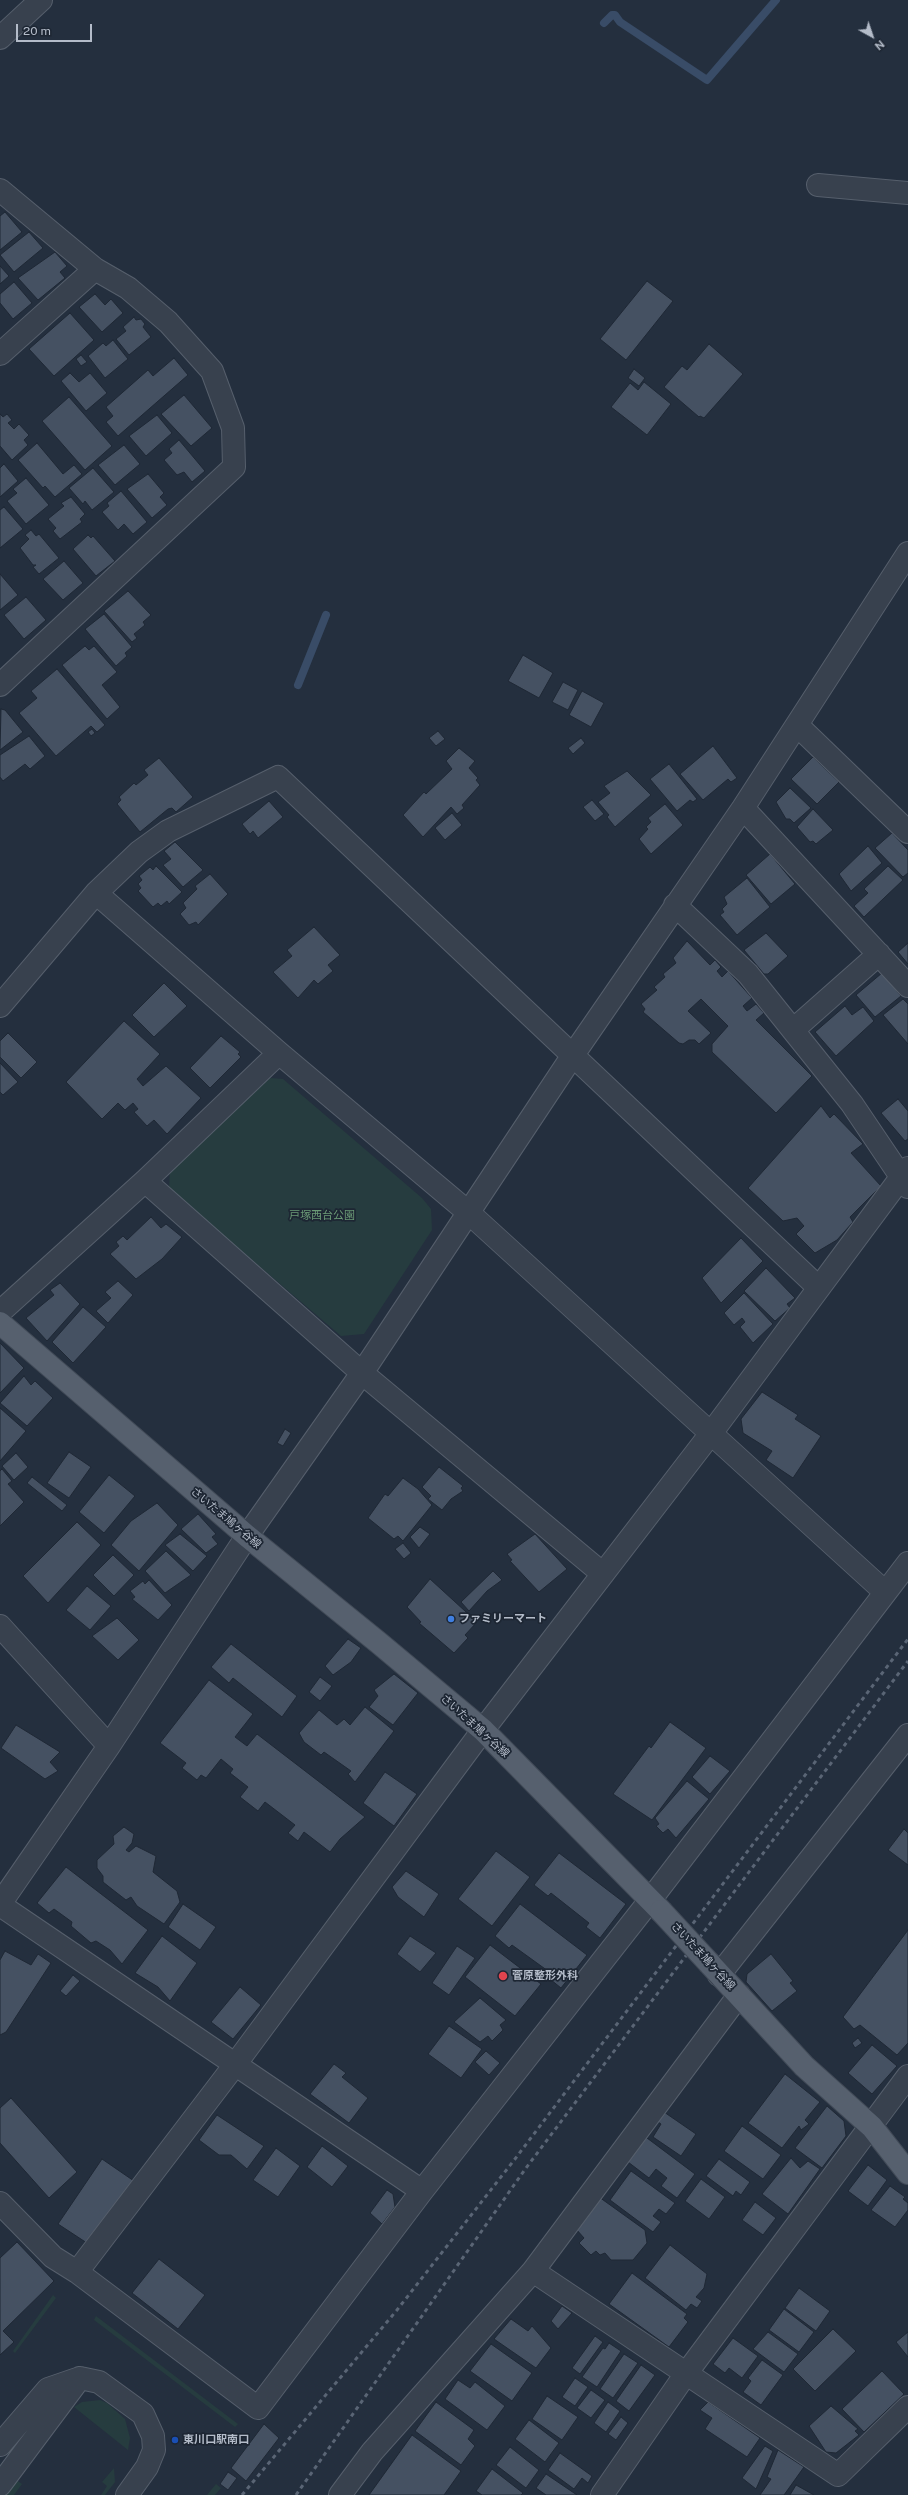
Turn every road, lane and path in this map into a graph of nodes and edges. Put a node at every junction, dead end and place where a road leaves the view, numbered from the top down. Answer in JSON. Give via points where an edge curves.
{"nodes":[{"id":1,"x":40,"y":0,"type":"edge"},
{"id":2,"x":0,"y":38,"type":"edge"},
{"id":3,"x":818,"y":185,"type":"dead end"},
{"id":4,"x":0,"y":190,"type":"edge"},
{"id":5,"x":908,"y":193,"type":"edge"},
{"id":6,"x":95,"y":269,"type":"junction"},
{"id":7,"x":3,"y":345,"type":"edge"},
{"id":8,"x":908,"y":553,"type":"edge"},
{"id":9,"x":0,"y":685,"type":"edge"},
{"id":10,"x":797,"y":725,"type":"junction"},
{"id":11,"x":743,"y":808,"type":"junction"},
{"id":12,"x":908,"y":832,"type":"edge"},
{"id":13,"x":96,"y":893,"type":"junction"},
{"id":14,"x":675,"y":905,"type":"junction"},
{"id":15,"x":879,"y":954,"type":"junction"},
{"id":16,"x":908,"y":986,"type":"edge"},
{"id":17,"x":0,"y":1006,"type":"edge"},
{"id":18,"x":793,"y":1030,"type":"junction"},
{"id":19,"x":279,"y":1053,"type":"junction"},
{"id":20,"x":573,"y":1056,"type":"junction"},
{"id":21,"x":906,"y":1177,"type":"edge"},
{"id":22,"x":146,"y":1180,"type":"junction"},
{"id":23,"x":469,"y":1213,"type":"junction"},
{"id":24,"x":819,"y":1288,"type":"junction"},
{"id":25,"x":0,"y":1312,"type":"edge"},
{"id":26,"x":0,"y":1323,"type":"edge"},
{"id":27,"x":362,"y":1373,"type":"junction"},
{"id":28,"x":712,"y":1432,"type":"junction"},
{"id":29,"x":247,"y":1536,"type":"junction"},
{"id":30,"x":908,"y":1563,"type":"edge"},
{"id":31,"x":603,"y":1574,"type":"junction"},
{"id":32,"x":885,"y":1592,"type":"junction"},
{"id":33,"x":0,"y":1626,"type":"edge"},
{"id":34,"x":483,"y":1730,"type":"junction"},
{"id":35,"x":908,"y":1736,"type":"edge"},
{"id":36,"x":109,"y":1746,"type":"junction"},
{"id":37,"x":0,"y":1905,"type":"edge"},
{"id":38,"x":656,"y":1905,"type":"junction"},
{"id":39,"x":715,"y":1969,"type":"junction"},
{"id":40,"x":740,"y":1995,"type":"junction"},
{"id":41,"x":234,"y":2066,"type":"junction"},
{"id":42,"x":908,"y":2076,"type":"edge"},
{"id":43,"x":872,"y":2127,"type":"junction"},
{"id":44,"x":908,"y":2173,"type":"edge"},
{"id":45,"x":422,"y":2191,"type":"junction"},
{"id":46,"x":0,"y":2203,"type":"edge"},
{"id":47,"x":77,"y":2272,"type":"junction"},
{"id":48,"x":532,"y":2272,"type":"junction"},
{"id":49,"x":685,"y":2375,"type":"junction"},
{"id":50,"x":80,"y":2378,"type":"junction"},
{"id":51,"x":908,"y":2407,"type":"edge"},
{"id":52,"x":0,"y":2445,"type":"edge"},
{"id":53,"x":0,"y":2485,"type":"edge"},
{"id":54,"x":127,"y":2495,"type":"edge"},
{"id":55,"x":340,"y":2495,"type":"edge"},
{"id":56,"x":602,"y":2495,"type":"edge"}],
"edges":[{"from":1,"to":2,"type":"street"},
{"from":3,"to":5,"type":"street"},
{"from":4,"to":6,"type":"street"},
{"from":6,"to":7,"type":"street"},
{"from":6,"to":9,"type":"street","via":[[128,288],[168,322],[212,371],[233,428],[234,467]]},
{"from":8,"to":10,"type":"street"},
{"from":10,"to":11,"type":"street"},
{"from":10,"to":12,"type":"street"},
{"from":11,"to":14,"type":"street"},
{"from":11,"to":15,"type":"street"},
{"from":13,"to":17,"type":"street"},
{"from":13,"to":19,"type":"street"},
{"from":13,"to":20,"type":"street","via":[[139,852],[168,831],[278,778]]},
{"from":14,"to":18,"type":"street","via":[[748,974]]},
{"from":14,"to":20,"type":"street"},
{"from":15,"to":16,"type":"street"},
{"from":15,"to":18,"type":"street"},
{"from":18,"to":21,"type":"street"},
{"from":19,"to":22,"type":"street"},
{"from":19,"to":23,"type":"street"},
{"from":20,"to":23,"type":"street"},
{"from":20,"to":24,"type":"street"},
{"from":21,"to":24,"type":"street"},
{"from":22,"to":25,"type":"street"},
{"from":22,"to":27,"type":"street"},
{"from":23,"to":27,"type":"street"},
{"from":23,"to":28,"type":"street"},
{"from":24,"to":28,"type":"street"},
{"from":26,"to":29,"type":"main road","name":"さいたま鳩ヶ谷線"},
{"from":27,"to":29,"type":"street"},
{"from":27,"to":31,"type":"street"},
{"from":28,"to":31,"type":"street"},
{"from":28,"to":32,"type":"street"},
{"from":29,"to":34,"type":"main road","name":"さいたま鳩ヶ谷線"},
{"from":29,"to":36,"type":"street"},
{"from":30,"to":32,"type":"street"},
{"from":31,"to":34,"type":"street"},
{"from":32,"to":38,"type":"street"},
{"from":33,"to":36,"type":"street"},
{"from":34,"to":38,"type":"main road","name":"さいたま鳩ヶ谷線"},
{"from":34,"to":41,"type":"street"},
{"from":35,"to":39,"type":"street"},
{"from":36,"to":37,"type":"street"},
{"from":37,"to":41,"type":"street"},
{"from":38,"to":39,"type":"main road","name":"さいたま鳩ヶ谷線","bridge":true},
{"from":38,"to":45,"type":"street"},
{"from":39,"to":40,"type":"main road","name":"さいたま鳩ヶ谷線"},
{"from":40,"to":43,"type":"main road","name":"さいたま鳩ヶ谷線","via":[[804,2066]]},
{"from":40,"to":48,"type":"street"},
{"from":41,"to":45,"type":"street"},
{"from":41,"to":47,"type":"street"},
{"from":42,"to":43,"type":"street"},
{"from":43,"to":44,"type":"main road","name":"さいたま鳩ヶ谷線"},
{"from":43,"to":49,"type":"street"},
{"from":45,"to":47,"type":"street","via":[[258,2408]]},
{"from":46,"to":47,"type":"street","via":[[53,2257]]},
{"from":48,"to":49,"type":"street"},
{"from":48,"to":55,"type":"street","via":[[372,2452]]},
{"from":49,"to":51,"type":"street","via":[[838,2475]]},
{"from":49,"to":56,"type":"street"},
{"from":50,"to":52,"type":"street","via":[[48,2389]]},
{"from":50,"to":53,"type":"street"},
{"from":50,"to":54,"type":"street","via":[[99,2382],[133,2406],[149,2424],[154,2450],[147,2467]]}]}
